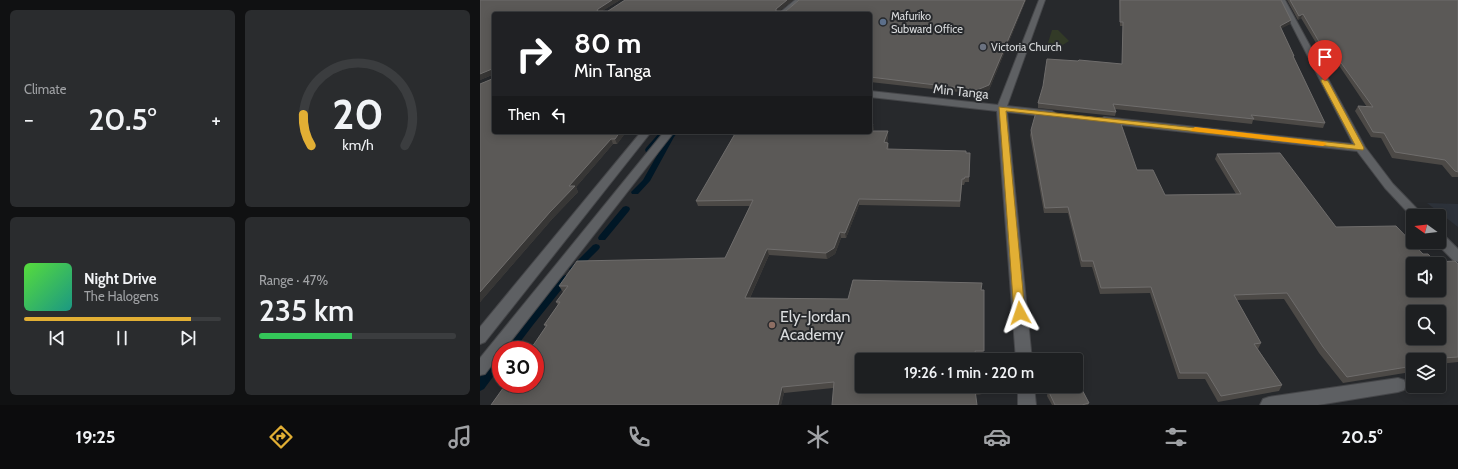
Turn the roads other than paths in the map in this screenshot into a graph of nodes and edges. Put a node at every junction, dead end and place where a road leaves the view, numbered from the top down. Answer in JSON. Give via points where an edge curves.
{"nodes":[{"id":1,"x":799,"y":0,"type":"edge"},
{"id":2,"x":1042,"y":0,"type":"edge"},
{"id":3,"x":1282,"y":0,"type":"edge"},
{"id":4,"x":784,"y":12,"type":"edge"},
{"id":5,"x":872,"y":94,"type":"edge"},
{"id":6,"x":1002,"y":108,"type":"junction"},
{"id":7,"x":1064,"y":115,"type":"edge"},
{"id":8,"x":1095,"y":119,"type":"edge"},
{"id":9,"x":644,"y":134,"type":"edge"},
{"id":10,"x":667,"y":134,"type":"edge"},
{"id":11,"x":1360,"y":148,"type":"junction"},
{"id":12,"x":1411,"y":209,"type":"edge"},
{"id":13,"x":1446,"y":245,"type":"edge"},
{"id":14,"x":1458,"y":257,"type":"edge"},
{"id":15,"x":480,"y":338,"type":"edge"},
{"id":16,"x":1023,"y":353,"type":"edge"},
{"id":17,"x":480,"y":369,"type":"edge"},
{"id":18,"x":1398,"y":385,"type":"dead end"},
{"id":19,"x":1026,"y":393,"type":"edge"},
{"id":20,"x":1027,"y":405,"type":"edge"},
{"id":21,"x":1269,"y":405,"type":"edge"}],
"edges":[{"from":1,"to":4,"type":"street"},
{"from":2,"to":6,"type":"street"},
{"from":3,"to":11,"type":"street"},
{"from":5,"to":6,"type":"street","name":"Min Tanga"},
{"from":6,"to":7,"type":"street","name":"Min Tanga"},
{"from":6,"to":16,"type":"street"},
{"from":8,"to":11,"type":"street"},
{"from":9,"to":15,"type":"street"},
{"from":10,"to":17,"type":"lane"},
{"from":11,"to":12,"type":"street","via":[[1389,186]]},
{"from":13,"to":14,"type":"street"},
{"from":18,"to":21,"type":"street"},
{"from":19,"to":20,"type":"street"}]}
